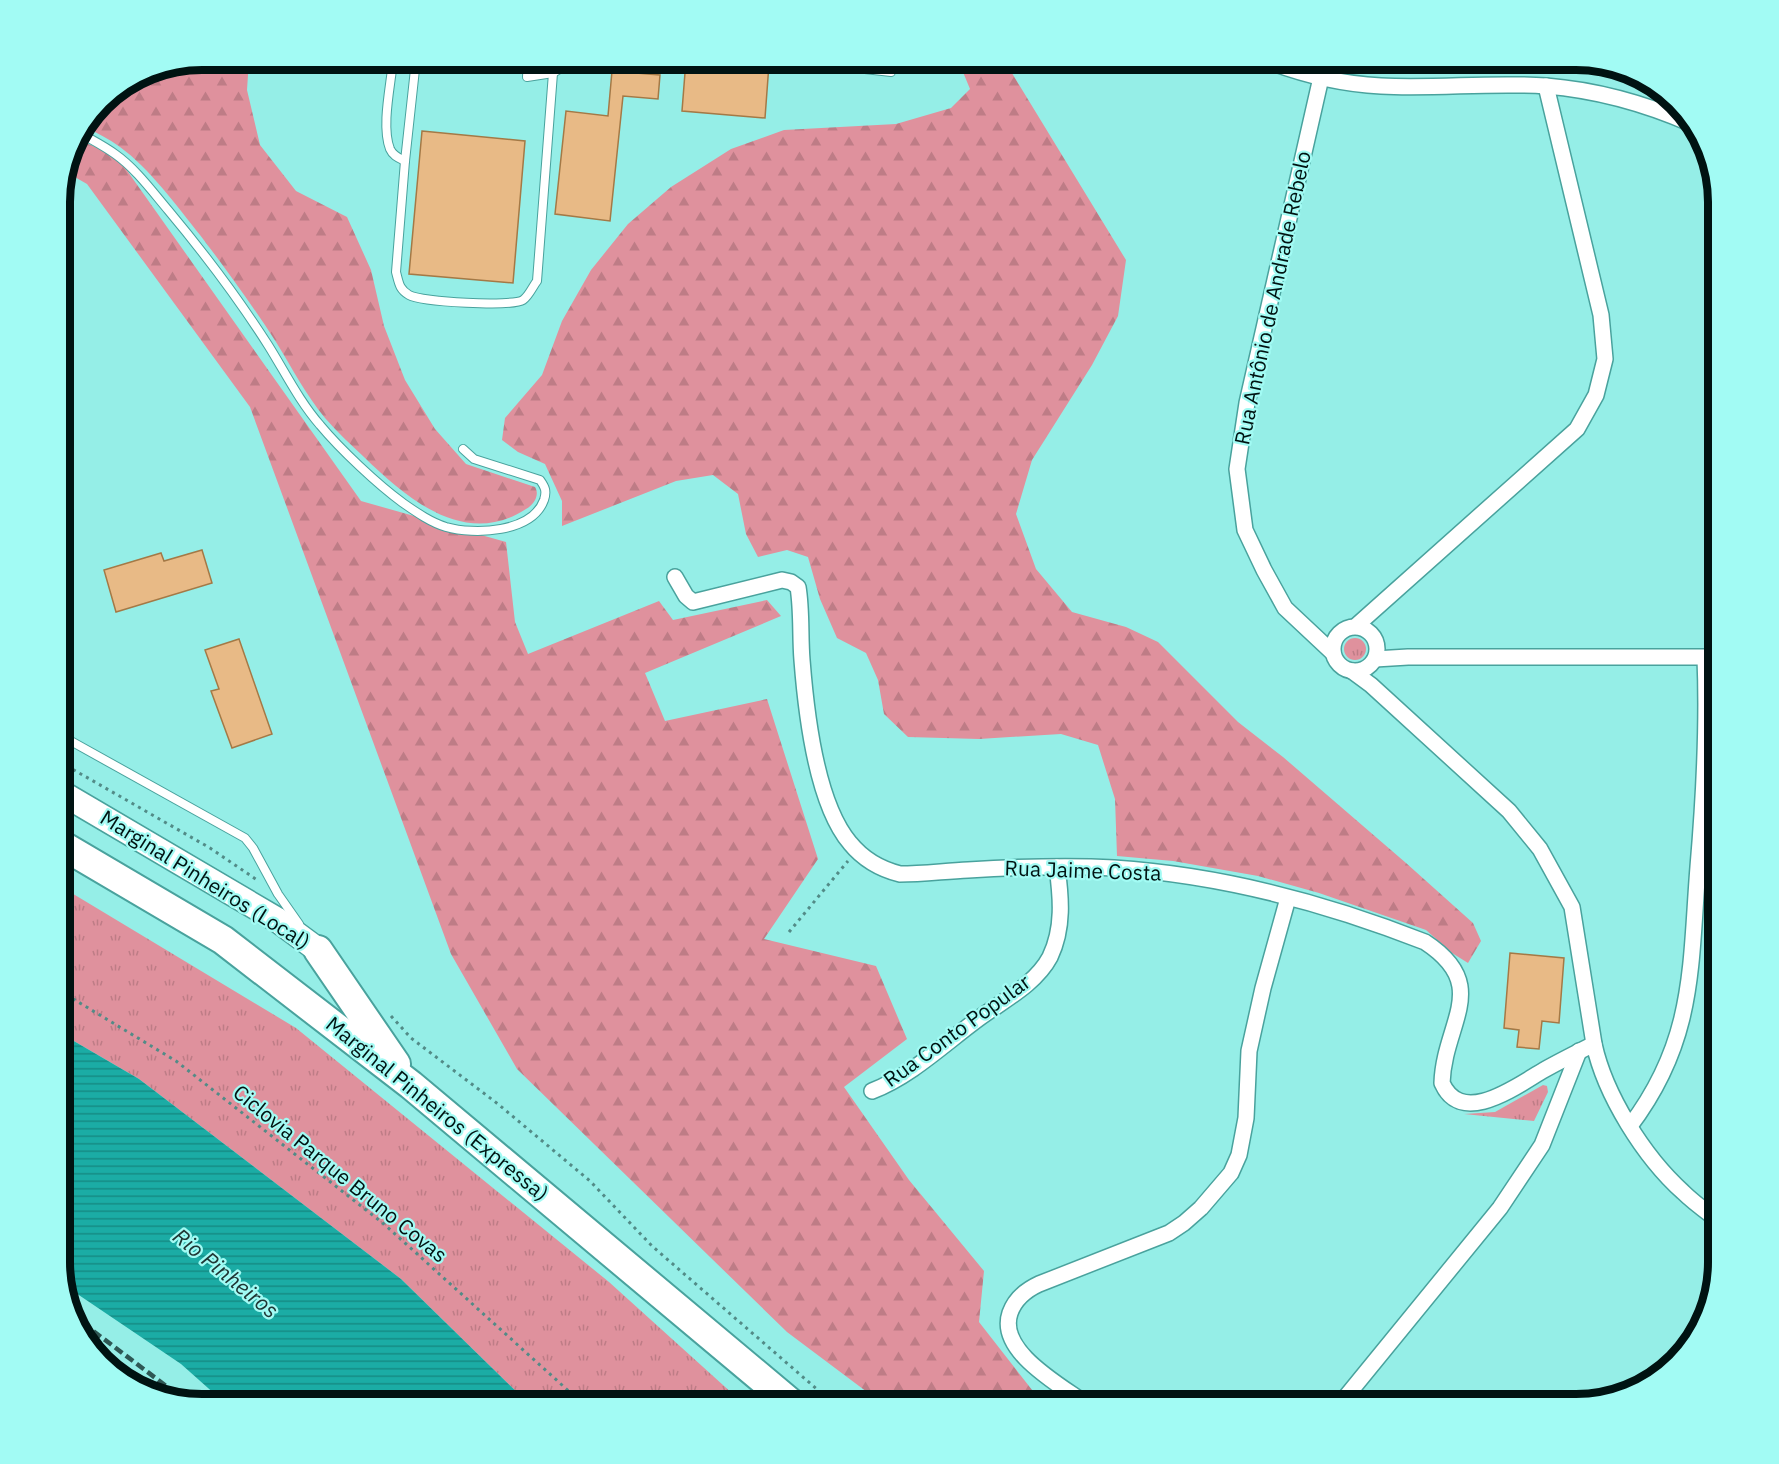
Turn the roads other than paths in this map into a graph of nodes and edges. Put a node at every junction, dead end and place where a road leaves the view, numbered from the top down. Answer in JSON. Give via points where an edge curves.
{"nodes":[{"id":1,"x":1297,"y":70,"type":"edge"},
{"id":2,"x":1323,"y":70,"type":"edge"},
{"id":3,"x":392,"y":71,"type":"edge"},
{"id":4,"x":415,"y":71,"type":"edge"},
{"id":5,"x":527,"y":71,"type":"edge"},
{"id":6,"x":558,"y":71,"type":"edge"},
{"id":7,"x":878,"y":71,"type":"edge"},
{"id":8,"x":891,"y":72,"type":"dead end"},
{"id":9,"x":553,"y":74,"type":"junction"},
{"id":10,"x":1322,"y":76,"type":"junction"},
{"id":11,"x":1546,"y":86,"type":"junction"},
{"id":12,"x":1678,"y":118,"type":"edge"},
{"id":13,"x":88,"y":138,"type":"edge"},
{"id":14,"x":405,"y":161,"type":"junction"},
{"id":15,"x":463,"y":449,"type":"dead end"},
{"id":16,"x":675,"y":577,"type":"dead end"},
{"id":17,"x":1306,"y":628,"type":"junction"},
{"id":18,"x":1362,"y":629,"type":"junction"},
{"id":19,"x":1338,"y":634,"type":"junction"},
{"id":20,"x":1333,"y":653,"type":"junction"},
{"id":21,"x":1708,"y":657,"type":"edge"},
{"id":22,"x":1367,"y":662,"type":"junction"},
{"id":23,"x":1708,"y":691,"type":"edge"},
{"id":24,"x":71,"y":741,"type":"edge"},
{"id":25,"x":71,"y":798,"type":"edge"},
{"id":26,"x":71,"y":850,"type":"edge"},
{"id":27,"x":1057,"y":867,"type":"junction"},
{"id":28,"x":1288,"y":898,"type":"junction"},
{"id":29,"x":318,"y":950,"type":"junction"},
{"id":30,"x":1594,"y":1044,"type":"junction"},
{"id":31,"x":1579,"y":1051,"type":"junction"},
{"id":32,"x":411,"y":1085,"type":"junction"},
{"id":33,"x":872,"y":1091,"type":"dead end"},
{"id":34,"x":1630,"y":1126,"type":"junction"},
{"id":35,"x":1708,"y":1212,"type":"edge"},
{"id":36,"x":780,"y":1394,"type":"edge"},
{"id":37,"x":1072,"y":1394,"type":"edge"},
{"id":38,"x":1349,"y":1394,"type":"edge"}],
"edges":[{"from":1,"to":10,"type":"street"},
{"from":2,"to":10,"type":"street","name":"Rua Antônio de Andrade Rebelo"},
{"from":3,"to":14,"type":"lane","via":[[387,127],[391,150]]},
{"from":4,"to":14,"type":"lane"},
{"from":5,"to":9,"type":"lane","via":[[527,77]]},
{"from":6,"to":9,"type":"lane"},
{"from":7,"to":8,"type":"lane"},
{"from":9,"to":14,"type":"lane","via":[[537,281],[523,300],[508,305],[438,300],[411,297],[400,288],[396,272]]},
{"from":10,"to":11,"type":"street","via":[[1379,86]]},
{"from":10,"to":17,"type":"street","name":"Rua Antônio de Andrade Rebelo","via":[[1247,403],[1237,469],[1245,530],[1285,608]]},
{"from":11,"to":12,"type":"street","via":[[1614,97]]},
{"from":11,"to":18,"type":"street","via":[[1601,315],[1605,359],[1596,395],[1576,429],[1381,604]]},
{"from":13,"to":15,"type":"lane","via":[[116,154],[159,198],[246,313],[320,426],[380,484],[427,519],[446,527],[503,529],[534,515],[546,495],[540,480],[474,459]]},
{"from":16,"to":27,"type":"street","name":"Rua Jaime Costa","via":[[693,602],[782,580],[798,587],[802,660],[816,765],[841,831],[856,850],[878,867],[900,874]]},
{"from":17,"to":19,"type":"street"},
{"from":17,"to":20,"type":"street","name":"Rua Antônio de Andrade Rebelo"},
{"from":18,"to":19,"type":"street"},
{"from":18,"to":22,"type":"street","via":[[1376,642]]},
{"from":19,"to":20,"type":"street"},
{"from":20,"to":22,"type":"street","via":[[1340,665]]},
{"from":21,"to":22,"type":"street","via":[[1408,657]]},
{"from":22,"to":30,"type":"street","via":[[1371,685],[1509,811],[1540,849],[1572,907]]},
{"from":23,"to":34,"type":"street","via":[[1687,1003],[1670,1060],[1648,1103]]},
{"from":24,"to":29,"type":"lane","via":[[245,838]]},
{"from":25,"to":29,"type":"main road","name":"Marginal Pinheiros (Local)","via":[[276,919]]},
{"from":26,"to":32,"type":"highway","name":"Marginal Pinheiros (Expressa)","via":[[224,940]]},
{"from":27,"to":28,"type":"street","name":"Rua Jaime Costa","via":[[1173,874]]},
{"from":27,"to":33,"type":"street","name":"Rua Conto Popular","via":[[1061,895],[1059,932],[1042,968],[1014,994],[915,1066]]},
{"from":28,"to":31,"type":"street","name":"Rua Jaime Costa","via":[[1425,942],[1451,964],[1462,990],[1442,1083],[1459,1101],[1478,1102],[1503,1095]]},
{"from":28,"to":37,"type":"street","via":[[1249,1051],[1246,1118],[1231,1173],[1184,1223],[1143,1244],[1026,1290],[1012,1306],[1009,1336],[1015,1348]]},
{"from":29,"to":32,"type":"highway"},
{"from":30,"to":31,"type":"street","name":"Rua Jaime Costa"},
{"from":30,"to":34,"type":"street","via":[[1612,1093]]},
{"from":31,"to":38,"type":"street","via":[[1542,1145],[1524,1175]]},
{"from":32,"to":36,"type":"highway","name":"Marginal Pinheiros (Expressa)"},
{"from":34,"to":35,"type":"street","via":[[1658,1167]]}]}
